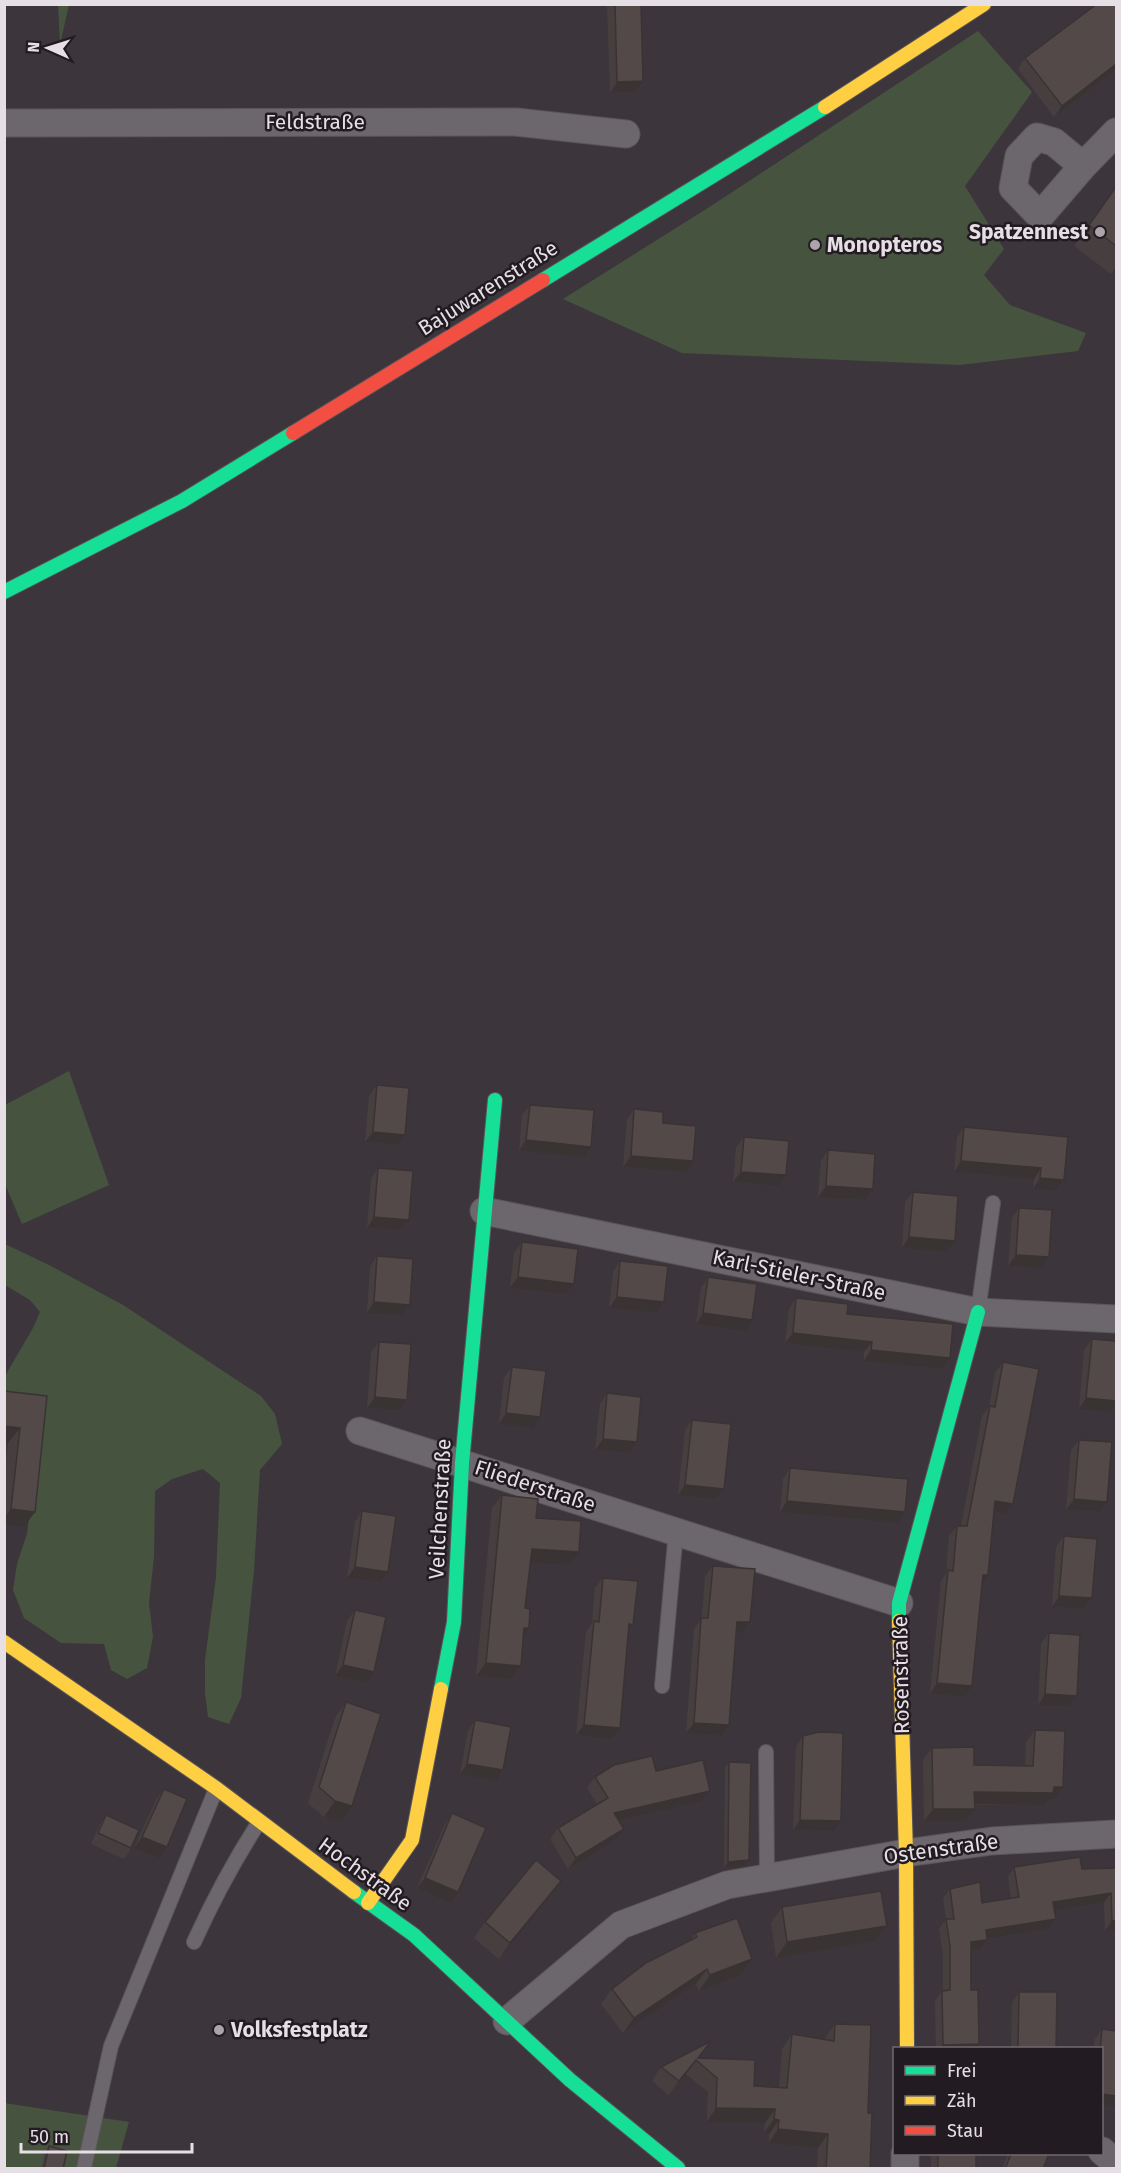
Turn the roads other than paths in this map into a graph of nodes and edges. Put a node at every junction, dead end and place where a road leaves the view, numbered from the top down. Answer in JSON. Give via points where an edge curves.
{"nodes":[{"id":1,"x":984,"y":4,"type":"edge"},
{"id":2,"x":4,"y":123,"type":"edge"},
{"id":3,"x":1116,"y":132,"type":"edge"},
{"id":4,"x":626,"y":134,"type":"dead end"},
{"id":5,"x":1083,"y":166,"type":"dead end"},
{"id":6,"x":4,"y":592,"type":"edge"},
{"id":7,"x":495,"y":1100,"type":"dead end"},
{"id":8,"x":993,"y":1203,"type":"dead end"},
{"id":9,"x":484,"y":1211,"type":"junction"},
{"id":10,"x":978,"y":1312,"type":"junction"},
{"id":11,"x":1116,"y":1319,"type":"edge"},
{"id":12,"x":360,"y":1431,"type":"dead end"},
{"id":13,"x":462,"y":1462,"type":"junction"},
{"id":14,"x":676,"y":1531,"type":"junction"},
{"id":15,"x":899,"y":1604,"type":"junction"},
{"id":16,"x":4,"y":1642,"type":"edge"},
{"id":17,"x":662,"y":1686,"type":"dead end"},
{"id":18,"x":766,"y":1752,"type":"dead end"},
{"id":19,"x":216,"y":1788,"type":"junction"},
{"id":20,"x":259,"y":1822,"type":"junction"},
{"id":21,"x":1116,"y":1834,"type":"edge"},
{"id":22,"x":906,"y":1852,"type":"junction"},
{"id":23,"x":766,"y":1878,"type":"junction"},
{"id":24,"x":368,"y":1903,"type":"junction"},
{"id":25,"x":194,"y":1942,"type":"dead end"},
{"id":26,"x":507,"y":2021,"type":"junction"},
{"id":27,"x":907,"y":2047,"type":"edge"},
{"id":28,"x":1103,"y":2153,"type":"edge"},
{"id":29,"x":1116,"y":2163,"type":"edge"},
{"id":30,"x":84,"y":2169,"type":"edge"},
{"id":31,"x":678,"y":2169,"type":"edge"}],
"edges":[{"from":1,"to":6,"type":"street","name":"Bajuwarenstraße","via":[[844,95],[182,501]]},
{"from":2,"to":4,"type":"street","name":"Feldstraße","via":[[516,122]]},
{"from":3,"to":5,"type":"street"},
{"from":7,"to":9,"type":"street","name":"Veilchenstraße"},
{"from":8,"to":10,"type":"lane"},
{"from":9,"to":10,"type":"street","name":"Karl-Stieler-Straße"},
{"from":9,"to":13,"type":"street","name":"Veilchenstraße"},
{"from":10,"to":11,"type":"street","name":"Karl-Stieler-Straße"},
{"from":10,"to":15,"type":"street","name":"Rosenstraße"},
{"from":12,"to":13,"type":"street","name":"Fliederstraße"},
{"from":13,"to":14,"type":"street","name":"Fliederstraße"},
{"from":13,"to":24,"type":"street","name":"Veilchenstraße","via":[[454,1622],[412,1840]]},
{"from":14,"to":15,"type":"street","name":"Fliederstraße"},
{"from":14,"to":17,"type":"lane"},
{"from":15,"to":22,"type":"street","name":"Rosenstraße"},
{"from":16,"to":19,"type":"street","name":"Hochstraße"},
{"from":18,"to":23,"type":"lane"},
{"from":19,"to":20,"type":"street","name":"Hochstraße"},
{"from":19,"to":30,"type":"lane","via":[[111,2046]]},
{"from":20,"to":24,"type":"street","name":"Hochstraße"},
{"from":20,"to":25,"type":"lane","via":[[231,1867]]},
{"from":21,"to":22,"type":"street","name":"Ostenstraße","via":[[992,1841]]},
{"from":22,"to":23,"type":"street","name":"Ostenstraße"},
{"from":22,"to":27,"type":"street","name":"Rosenstraße"},
{"from":23,"to":26,"type":"street","name":"Ostenstraße","via":[[727,1885],[621,1925]]},
{"from":24,"to":26,"type":"street","name":"Hochstraße","via":[[414,1935]]},
{"from":26,"to":31,"type":"street","name":"Hochstraße","via":[[570,2080]]},
{"from":28,"to":29,"type":"street"}]}
